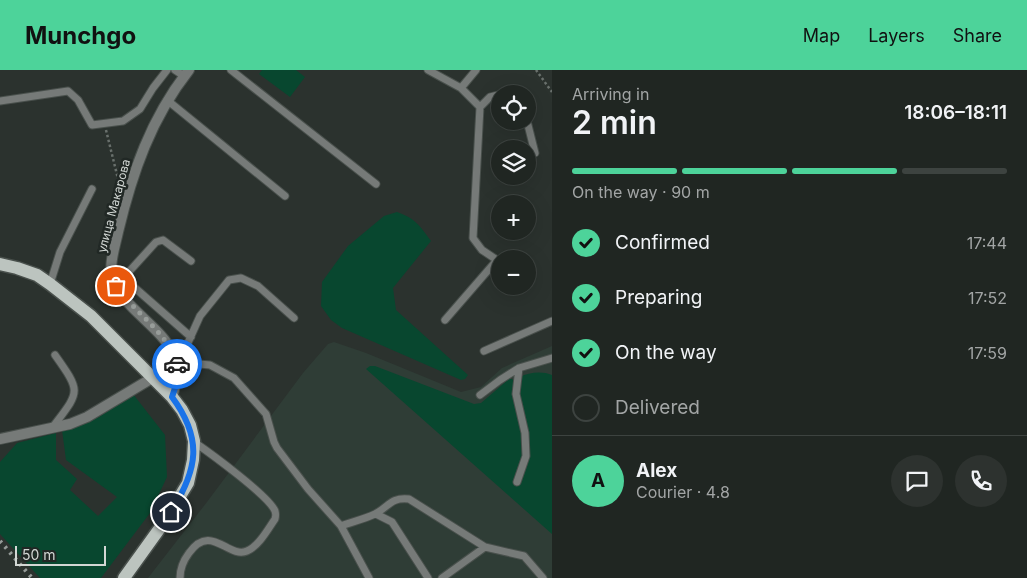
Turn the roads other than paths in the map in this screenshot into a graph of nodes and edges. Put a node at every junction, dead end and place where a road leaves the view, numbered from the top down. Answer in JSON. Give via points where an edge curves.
{"nodes":[{"id":1,"x":168,"y":70,"type":"edge"},
{"id":2,"x":231,"y":70,"type":"edge"},
{"id":3,"x":428,"y":70,"type":"edge"},
{"id":4,"x":476,"y":70,"type":"edge"},
{"id":5,"x":183,"y":72,"type":"edge"},
{"id":6,"x":461,"y":88,"type":"junction"},
{"id":7,"x":491,"y":97,"type":"edge"},
{"id":8,"x":167,"y":100,"type":"junction"},
{"id":9,"x":0,"y":101,"type":"edge"},
{"id":10,"x":480,"y":107,"type":"junction"},
{"id":11,"x":376,"y":184,"type":"dead end"},
{"id":12,"x":92,"y":189,"type":"dead end"},
{"id":13,"x":285,"y":196,"type":"dead end"},
{"id":14,"x":191,"y":261,"type":"dead end"},
{"id":15,"x":0,"y":264,"type":"edge"},
{"id":16,"x":126,"y":277,"type":"junction"},
{"id":17,"x":50,"y":284,"type":"junction"},
{"id":18,"x":116,"y":286,"type":"junction"},
{"id":19,"x":294,"y":318,"type":"dead end"},
{"id":20,"x":444,"y":320,"type":"dead end"},
{"id":21,"x":552,"y":321,"type":"edge"},
{"id":22,"x":191,"y":337,"type":"junction"},
{"id":23,"x":484,"y":351,"type":"dead end"},
{"id":24,"x":55,"y":355,"type":"dead end"},
{"id":25,"x":552,"y":358,"type":"edge"},
{"id":26,"x":177,"y":367,"type":"junction"},
{"id":27,"x":518,"y":368,"type":"junction"},
{"id":28,"x":154,"y":377,"type":"junction"},
{"id":29,"x":480,"y":395,"type":"dead end"},
{"id":30,"x":172,"y":397,"type":"junction"},
{"id":31,"x":52,"y":428,"type":"junction"},
{"id":32,"x":0,"y":439,"type":"edge"},
{"id":33,"x":194,"y":442,"type":"junction"},
{"id":34,"x":517,"y":482,"type":"dead end"},
{"id":35,"x":376,"y":514,"type":"junction"},
{"id":36,"x":341,"y":526,"type":"junction"},
{"id":37,"x":485,"y":547,"type":"junction"},
{"id":38,"x":124,"y":578,"type":"edge"},
{"id":39,"x":180,"y":578,"type":"edge"},
{"id":40,"x":369,"y":578,"type":"edge"},
{"id":41,"x":428,"y":578,"type":"edge"},
{"id":42,"x":442,"y":578,"type":"edge"},
{"id":43,"x":543,"y":578,"type":"edge"}],
"edges":[{"from":1,"to":9,"type":"lane","via":[[140,109],[123,121],[92,125],[78,100],[68,91]]},
{"from":2,"to":11,"type":"lane"},
{"from":3,"to":6,"type":"lane"},
{"from":4,"to":6,"type":"lane"},
{"from":5,"to":8,"type":"street","name":"улица Макарова"},
{"from":6,"to":10,"type":"lane"},
{"from":7,"to":10,"type":"lane"},
{"from":8,"to":13,"type":"lane"},
{"from":8,"to":18,"type":"street","name":"улица Макарова","via":[[142,150],[125,205],[112,268]]},
{"from":10,"to":20,"type":"lane","via":[[474,238],[482,250],[497,260]]},
{"from":12,"to":17,"type":"lane","via":[[60,252]]},
{"from":14,"to":16,"type":"lane","via":[[160,240]]},
{"from":15,"to":17,"type":"main road","via":[[37,275]]},
{"from":16,"to":18,"type":"lane"},
{"from":16,"to":22,"type":"lane"},
{"from":17,"to":28,"type":"main road","via":[[91,316]]},
{"from":18,"to":26,"type":"street","name":"улица Макарова","via":[[125,300],[168,344]]},
{"from":19,"to":22,"type":"lane","via":[[258,286],[241,278],[229,280],[200,316]]},
{"from":21,"to":23,"type":"lane"},
{"from":22,"to":26,"type":"lane"},
{"from":24,"to":31,"type":"lane","via":[[72,379],[74,396]]},
{"from":25,"to":27,"type":"lane"},
{"from":26,"to":30,"type":"street","name":"улица Макарова"},
{"from":26,"to":36,"type":"lane","via":[[210,365],[234,378],[266,414],[277,448]]},
{"from":27,"to":29,"type":"lane"},
{"from":27,"to":34,"type":"lane","via":[[516,394],[525,433],[526,456]]},
{"from":28,"to":30,"type":"main road"},
{"from":28,"to":31,"type":"street","via":[[87,417]]},
{"from":30,"to":33,"type":"main road","via":[[190,425]]},
{"from":31,"to":32,"type":"street"},
{"from":33,"to":38,"type":"main road","via":[[188,483]]},
{"from":33,"to":39,"type":"lane","via":[[259,494],[276,515],[253,548],[246,552],[209,540],[195,545],[182,562]]},
{"from":35,"to":36,"type":"lane"},
{"from":35,"to":37,"type":"lane","via":[[399,498],[409,499]]},
{"from":35,"to":41,"type":"lane","via":[[392,522]]},
{"from":36,"to":40,"type":"lane"},
{"from":37,"to":42,"type":"lane"},
{"from":37,"to":43,"type":"lane","via":[[524,556]]}]}
